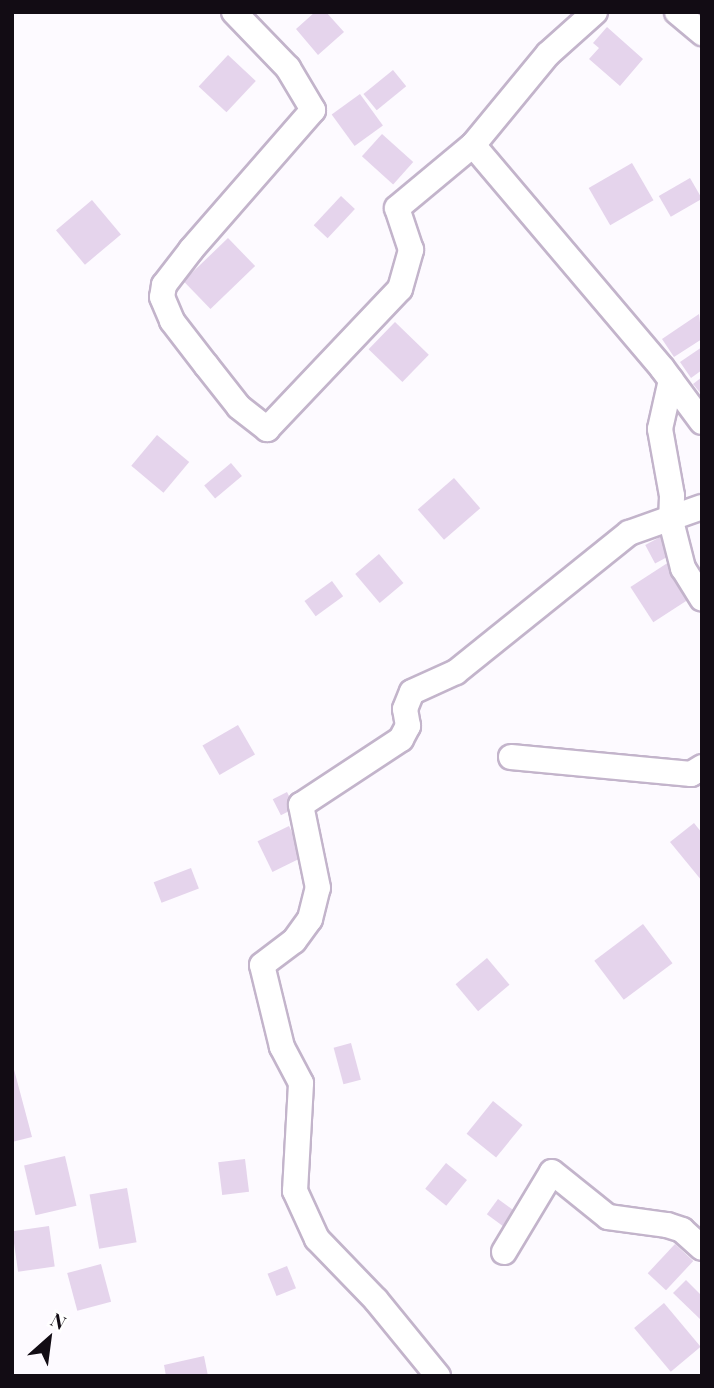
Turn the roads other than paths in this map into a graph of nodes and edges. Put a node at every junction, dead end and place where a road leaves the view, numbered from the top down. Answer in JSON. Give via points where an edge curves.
{"nodes":[{"id":1,"x":234,"y":12,"type":"edge"},
{"id":2,"x":595,"y":12,"type":"edge"},
{"id":3,"x":677,"y":12,"type":"edge"},
{"id":4,"x":702,"y":33,"type":"edge"},
{"id":5,"x":473,"y":145,"type":"junction"},
{"id":6,"x":671,"y":380,"type":"junction"},
{"id":7,"x":702,"y":422,"type":"edge"},
{"id":8,"x":702,"y":507,"type":"edge"},
{"id":9,"x":671,"y":521,"type":"junction"},
{"id":10,"x":702,"y":599,"type":"edge"},
{"id":11,"x":511,"y":757,"type":"dead end"},
{"id":12,"x":702,"y":767,"type":"edge"},
{"id":13,"x":702,"y":1248,"type":"edge"},
{"id":14,"x":504,"y":1252,"type":"dead end"},
{"id":15,"x":438,"y":1376,"type":"edge"}],
"edges":[{"from":1,"to":5,"type":"street","via":[[288,68],[313,110],[191,250],[164,285],[162,297],[172,321],[231,396],[267,429],[400,289],[411,250],[397,208]]},
{"from":2,"to":5,"type":"street","via":[[548,54]]},
{"from":3,"to":4,"type":"street"},
{"from":5,"to":6,"type":"street"},
{"from":6,"to":7,"type":"street"},
{"from":6,"to":9,"type":"street","via":[[660,429],[672,496]]},
{"from":8,"to":9,"type":"street"},
{"from":9,"to":10,"type":"street","via":[[683,568]]},
{"from":9,"to":15,"type":"street","via":[[629,533],[615,542],[456,672],[412,692],[405,709],[408,726],[401,739],[301,805],[318,888],[310,919],[294,941],[262,965],[282,1047],[302,1083],[295,1191],[317,1239],[376,1300]]},
{"from":11,"to":12,"type":"street","via":[[691,774]]},
{"from":13,"to":14,"type":"street","via":[[682,1230],[667,1225],[608,1217],[552,1172]]}]}
